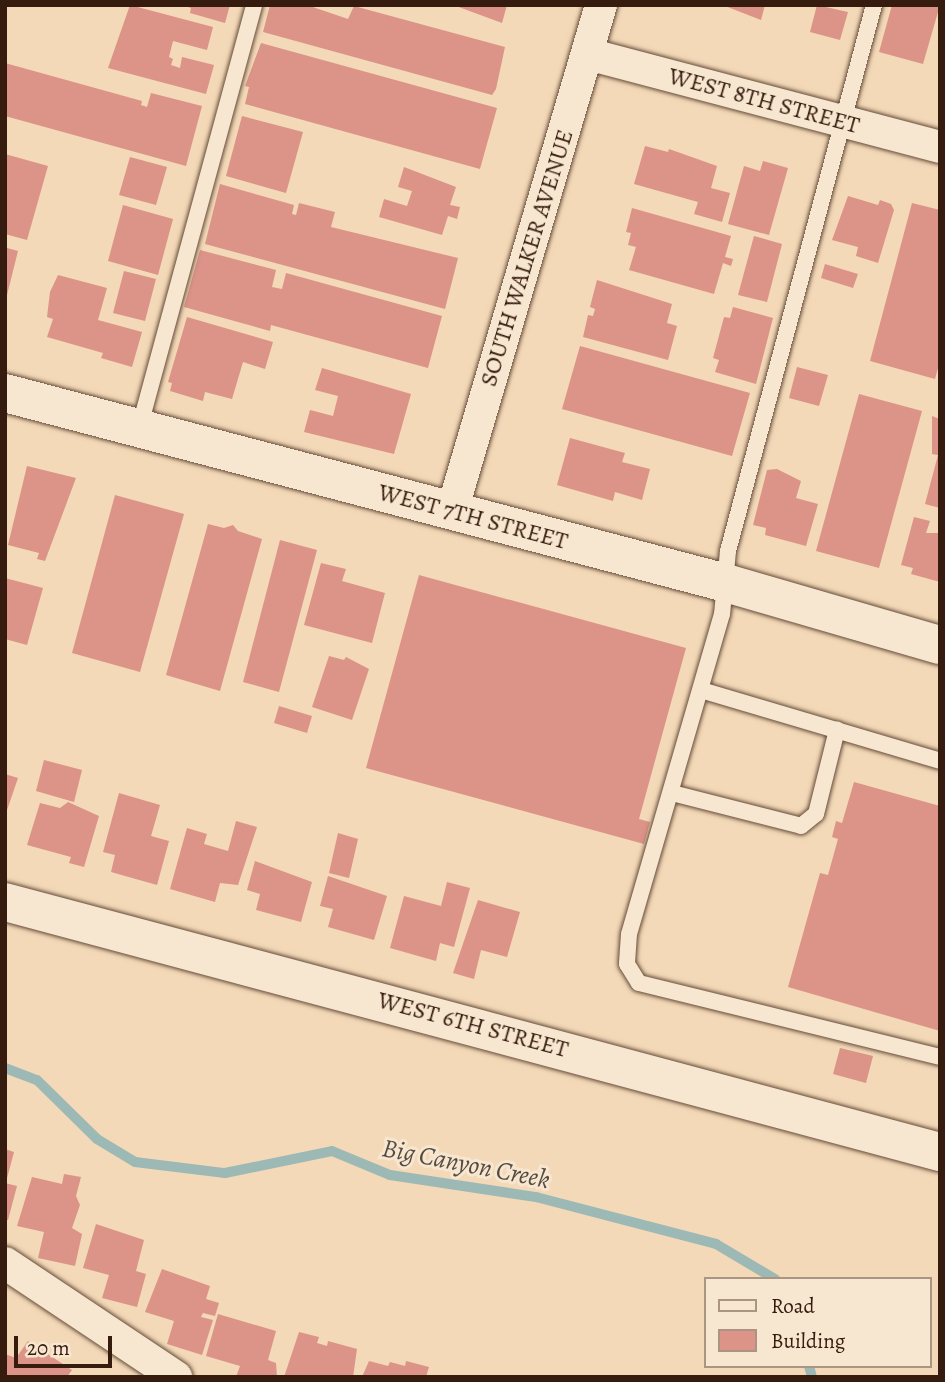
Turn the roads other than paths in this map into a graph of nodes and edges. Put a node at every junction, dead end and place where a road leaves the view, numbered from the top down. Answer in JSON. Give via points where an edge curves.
{"nodes":[{"id":1,"x":254,"y":5,"type":"edge"},
{"id":2,"x":601,"y":5,"type":"edge"},
{"id":3,"x":874,"y":5,"type":"edge"},
{"id":4,"x":588,"y":54,"type":"junction"},
{"id":5,"x":842,"y":121,"type":"junction"},
{"id":6,"x":940,"y":147,"type":"edge"},
{"id":7,"x":5,"y":393,"type":"edge"},
{"id":8,"x":139,"y":429,"type":"junction"},
{"id":9,"x":452,"y":511,"type":"junction"},
{"id":10,"x":726,"y":583,"type":"junction"},
{"id":11,"x":940,"y":645,"type":"edge"},
{"id":12,"x":701,"y":690,"type":"junction"},
{"id":13,"x":837,"y":730,"type":"junction"},
{"id":14,"x":940,"y":761,"type":"edge"},
{"id":15,"x":672,"y":793,"type":"junction"},
{"id":16,"x":5,"y":902,"type":"edge"},
{"id":17,"x":940,"y":1057,"type":"edge"},
{"id":18,"x":938,"y":1146,"type":"edge"},
{"id":19,"x":5,"y":1263,"type":"edge"},
{"id":20,"x":176,"y":1377,"type":"edge"}],
"edges":[{"from":1,"to":8,"type":"lane"},
{"from":2,"to":4,"type":"street","name":"SOUTH WALKER AVENUE"},
{"from":3,"to":5,"type":"lane"},
{"from":4,"to":5,"type":"street","name":"WEST 8TH STREET"},
{"from":4,"to":9,"type":"street","name":"SOUTH WALKER AVENUE"},
{"from":5,"to":6,"type":"street","name":"WEST 8TH STREET"},
{"from":5,"to":10,"type":"lane","via":[[728,551]]},
{"from":7,"to":8,"type":"street","name":"WEST 7TH STREET"},
{"from":8,"to":9,"type":"street","name":"WEST 7TH STREET"},
{"from":9,"to":10,"type":"street","name":"WEST 7TH STREET"},
{"from":10,"to":11,"type":"street","name":"WEST 7TH STREET"},
{"from":10,"to":12,"type":"lane"},
{"from":12,"to":13,"type":"lane"},
{"from":12,"to":15,"type":"lane"},
{"from":13,"to":14,"type":"lane"},
{"from":13,"to":15,"type":"lane","via":[[816,814],[801,826]]},
{"from":15,"to":17,"type":"lane","via":[[629,934],[627,964],[639,984]]},
{"from":16,"to":18,"type":"street","name":"WEST 6TH STREET"},
{"from":19,"to":20,"type":"street"}]}
